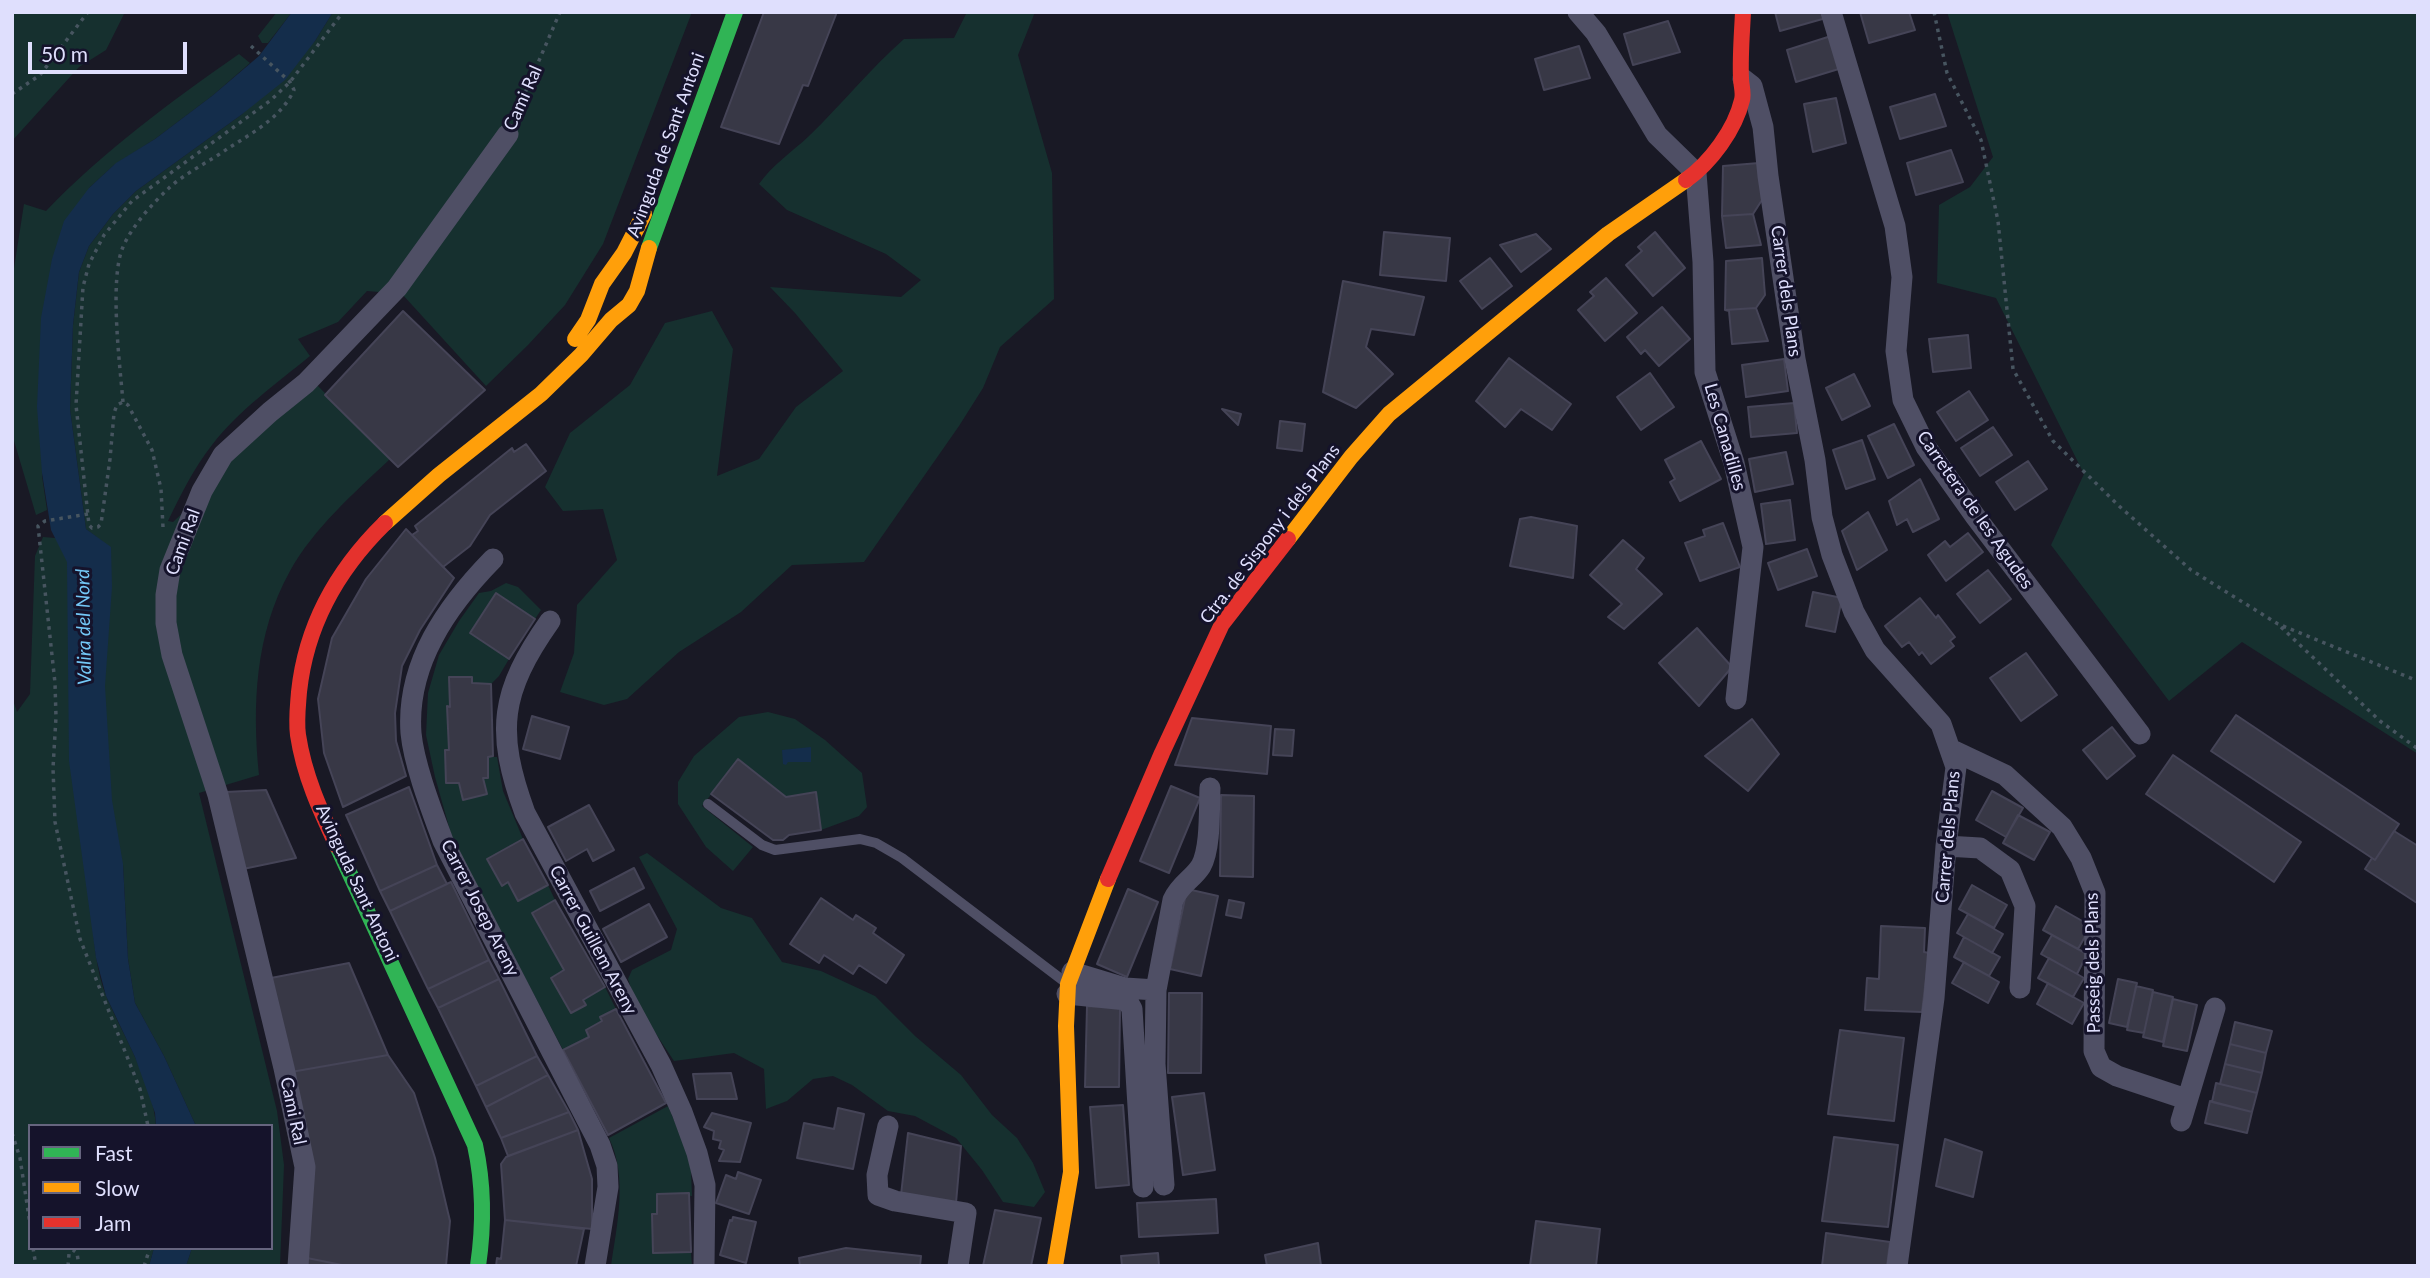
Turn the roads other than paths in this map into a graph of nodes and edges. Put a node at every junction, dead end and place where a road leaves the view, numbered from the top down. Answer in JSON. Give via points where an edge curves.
{"nodes":[{"id":1,"x":719,"y":12,"type":"edge"},
{"id":2,"x":734,"y":12,"type":"edge"},
{"id":3,"x":1578,"y":12,"type":"edge"},
{"id":4,"x":1743,"y":12,"type":"edge"},
{"id":5,"x":1831,"y":12,"type":"edge"},
{"id":6,"x":1741,"y":78,"type":"junction"},
{"id":7,"x":508,"y":134,"type":"road end"},
{"id":8,"x":1696,"y":173,"type":"junction"},
{"id":9,"x":608,"y":276,"type":"junction"},
{"id":10,"x":600,"y":291,"type":"junction"},
{"id":11,"x":632,"y":298,"type":"junction"},
{"id":12,"x":399,"y":488,"type":"dead end"},
{"id":13,"x":493,"y":559,"type":"dead end"},
{"id":14,"x":550,"y":621,"type":"dead end"},
{"id":15,"x":282,"y":697,"type":"dead end"},
{"id":16,"x":1736,"y":699,"type":"dead end"},
{"id":17,"x":2140,"y":734,"type":"dead end"},
{"id":18,"x":1952,"y":750,"type":"junction"},
{"id":19,"x":292,"y":777,"type":"dead end"},
{"id":20,"x":1210,"y":788,"type":"dead end"},
{"id":21,"x":708,"y":804,"type":"dead end"},
{"id":22,"x":1946,"y":846,"type":"junction"},
{"id":23,"x":376,"y":968,"type":"dead end"},
{"id":24,"x":1069,"y":983,"type":"junction"},
{"id":25,"x":2020,"y":988,"type":"dead end"},
{"id":26,"x":1156,"y":990,"type":"junction"},
{"id":27,"x":2215,"y":1008,"type":"dead end"},
{"id":28,"x":2186,"y":1099,"type":"junction"},
{"id":29,"x":2181,"y":1121,"type":"dead end"},
{"id":30,"x":888,"y":1126,"type":"dead end"},
{"id":31,"x":298,"y":1266,"type":"edge"},
{"id":32,"x":463,"y":1266,"type":"edge"},
{"id":33,"x":478,"y":1266,"type":"edge"},
{"id":34,"x":595,"y":1266,"type":"edge"},
{"id":35,"x":704,"y":1266,"type":"edge"},
{"id":36,"x":958,"y":1266,"type":"edge"},
{"id":37,"x":1055,"y":1266,"type":"edge"},
{"id":38,"x":1897,"y":1266,"type":"edge"}],
"edges":[{"from":1,"to":9,"type":"main road","name":"Avinguda de Sant Antoni","via":[[643,215]]},
{"from":2,"to":11,"type":"main road","name":"Avinguda de Sant Antoni"},
{"from":3,"to":8,"type":"street","via":[[1596,33],[1657,135]]},
{"from":4,"to":6,"type":"main road","name":"Ctra. de Sispony i dels Plans"},
{"from":5,"to":17,"type":"street","name":"Carretera de les Agudes","via":[[1895,226],[1902,277],[1896,351],[1903,400],[1926,447]]},
{"from":6,"to":8,"type":"main road","name":"Ctra. de Sispony i dels Plans","via":[[1743,98],[1734,120]]},
{"from":6,"to":18,"type":"street","name":"Carrer dels Plans","via":[[1752,86],[1763,127],[1795,359],[1832,555],[1875,650],[1941,724]]},
{"from":7,"to":31,"type":"street","name":"Cami Ral","via":[[397,288],[306,383],[223,455],[202,491],[170,570],[166,623],[172,654],[218,795],[305,1167]]},
{"from":8,"to":16,"type":"street","name":"Les Canadilles","via":[[1705,372],[1734,463],[1753,547]]},
{"from":8,"to":24,"type":"main road","name":"Ctra. de Sispony i dels Plans","via":[[1608,234],[1502,320],[1389,414],[1351,457],[1222,624],[1113,866]]},
{"from":9,"to":10,"type":"main road"},
{"from":9,"to":11,"type":"main road","via":[[628,276],[635,284]]},
{"from":10,"to":11,"type":"main road","via":[[609,306],[619,309]]},
{"from":10,"to":12,"type":"main road","via":[[588,320],[554,363],[520,396]]},
{"from":11,"to":33,"type":"main road","name":"Avinguda Sant Antoni","via":[[577,359],[520,411],[387,517],[357,550],[323,602],[300,679],[300,748],[313,794],[475,1145],[483,1208]]},
{"from":13,"to":34,"type":"street","name":"Carrer Josep Areny","via":[[457,598],[428,646],[414,689],[411,735],[443,841],[600,1145],[608,1186]]},
{"from":14,"to":35,"type":"street","name":"Carrer Guillem Areny","via":[[517,673],[508,710],[506,750],[513,780],[524,813],[661,1065],[690,1132],[705,1185]]},
{"from":15,"to":19,"type":"main road","via":[[282,736]]},
{"from":18,"to":22,"type":"street","name":"Carrer dels Plans","via":[[1956,767]]},
{"from":18,"to":28,"type":"street","name":"Passeig dels Plans","via":[[2005,775],[2062,827],[2081,858],[2095,893],[2094,1051],[2101,1067]]},
{"from":20,"to":26,"type":"street","via":[[1206,857],[1173,900]]},
{"from":21,"to":24,"type":"lane","via":[[775,850],[860,839],[876,843]]},
{"from":22,"to":25,"type":"street","via":[[1980,848],[2010,870],[2025,906]]},
{"from":22,"to":38,"type":"street","name":"Carrer dels Plans","via":[[1934,998]]},
{"from":23,"to":32,"type":"main road","name":"Avinguda Sant Antoni","via":[[459,1142],[468,1203]]},
{"from":24,"to":26,"type":"street"},
{"from":24,"to":26,"type":"street","via":[[1127,1000],[1132,1009],[1153,1186]]},
{"from":24,"to":37,"type":"main road","name":"Ctra. de Sispony i dels Plans","via":[[1071,1172]]},
{"from":27,"to":28,"type":"street"},
{"from":28,"to":29,"type":"street"},
{"from":30,"to":36,"type":"street","via":[[877,1174],[878,1195],[966,1213]]}]}
